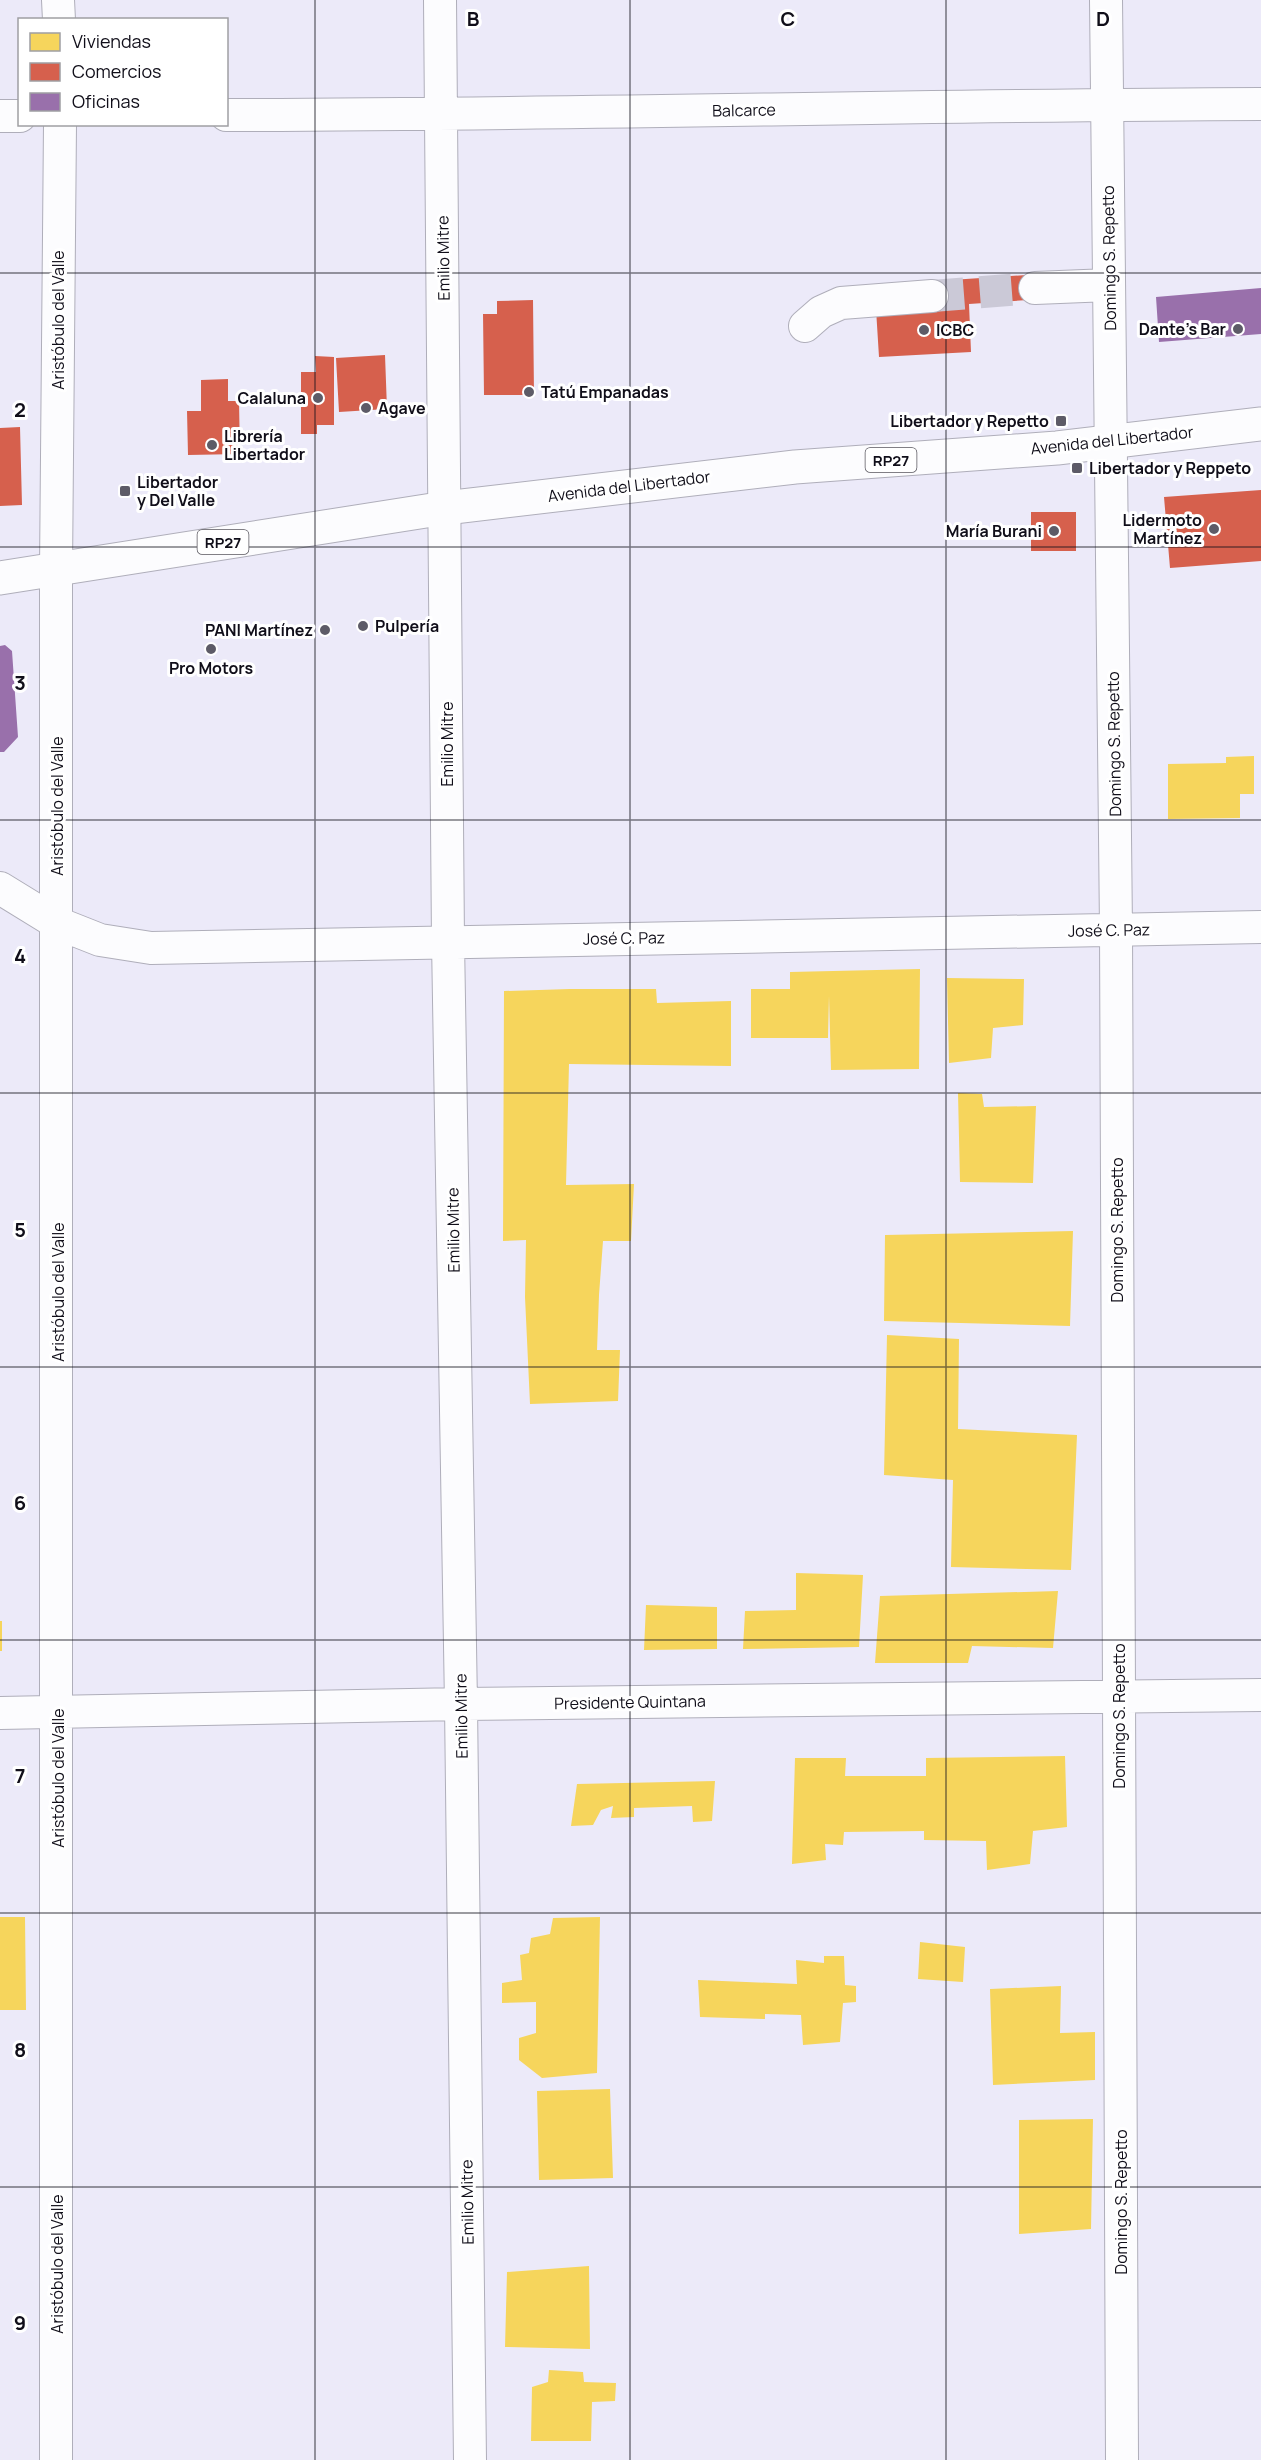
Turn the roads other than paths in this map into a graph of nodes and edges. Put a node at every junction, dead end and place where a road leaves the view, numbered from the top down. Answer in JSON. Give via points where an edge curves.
{"nodes":[{"id":1,"x":58,"y":0,"type":"edge"},
{"id":2,"x":440,"y":0,"type":"edge"},
{"id":3,"x":1106,"y":0,"type":"edge"},
{"id":4,"x":58,"y":18,"type":"edge"},
{"id":5,"x":1107,"y":104,"type":"junction"},
{"id":6,"x":1261,"y":104,"type":"edge"},
{"id":7,"x":0,"y":116,"type":"edge"},
{"id":8,"x":18,"y":116,"type":"edge"},
{"id":9,"x":228,"y":116,"type":"edge"},
{"id":10,"x":441,"y":116,"type":"junction"},
{"id":11,"x":60,"y":126,"type":"edge"},
{"id":12,"x":1109,"y":285,"type":"junction"},
{"id":13,"x":1035,"y":288,"type":"tunnel mouth"},
{"id":14,"x":932,"y":296,"type":"tunnel mouth"},
{"id":15,"x":805,"y":326,"type":"dead end"},
{"id":16,"x":1261,"y":424,"type":"edge"},
{"id":17,"x":1111,"y":441,"type":"junction"},
{"id":18,"x":446,"y":508,"type":"junction"},
{"id":19,"x":56,"y":569,"type":"junction"},
{"id":20,"x":0,"y":578,"type":"edge"},
{"id":21,"x":0,"y":888,"type":"edge"},
{"id":22,"x":57,"y":924,"type":"junction"},
{"id":23,"x":1261,"y":927,"type":"edge"},
{"id":24,"x":1116,"y":929,"type":"junction"},
{"id":25,"x":448,"y":941,"type":"junction"},
{"id":26,"x":1261,"y":1695,"type":"edge"},
{"id":27,"x":1119,"y":1696,"type":"junction"},
{"id":28,"x":461,"y":1704,"type":"junction"},
{"id":29,"x":58,"y":1711,"type":"junction"},
{"id":30,"x":0,"y":1713,"type":"edge"},
{"id":31,"x":56,"y":2460,"type":"edge"},
{"id":32,"x":470,"y":2460,"type":"edge"},
{"id":33,"x":1122,"y":2460,"type":"edge"}],
"edges":[{"from":1,"to":4,"type":"street"},
{"from":2,"to":10,"type":"street","name":"Emilio Mitre"},
{"from":3,"to":5,"type":"street","name":"Domingo S. Repetto"},
{"from":5,"to":6,"type":"street","name":"Balcarce"},
{"from":5,"to":10,"type":"street","name":"Balcarce"},
{"from":5,"to":12,"type":"street","name":"Domingo S. Repetto"},
{"from":7,"to":8,"type":"street"},
{"from":9,"to":10,"type":"street","name":"Balcarce"},
{"from":10,"to":18,"type":"street","name":"Emilio Mitre"},
{"from":11,"to":19,"type":"street","name":"Aristóbulo del Valle"},
{"from":12,"to":13,"type":"street"},
{"from":12,"to":17,"type":"street","name":"Domingo S. Repetto"},
{"from":14,"to":15,"type":"street","via":[[841,303],[820,312]]},
{"from":16,"to":17,"type":"main road","name":"Avenida del Libertador","number":"RP27"},
{"from":17,"to":18,"type":"main road","name":"Avenida del Libertador","number":"RP27","via":[[795,467]]},
{"from":17,"to":24,"type":"street","name":"Domingo S. Repetto"},
{"from":18,"to":19,"type":"main road","name":"Avenida del Libertador","number":"RP27"},
{"from":18,"to":25,"type":"street","name":"Emilio Mitre"},
{"from":19,"to":20,"type":"main road","name":"Avenida del Libertador","number":"RP27"},
{"from":19,"to":22,"type":"street","name":"Aristóbulo del Valle"},
{"from":21,"to":22,"type":"street","name":"José C. Paz"},
{"from":22,"to":25,"type":"street","name":"José C. Paz","via":[[100,940],[151,948]]},
{"from":22,"to":29,"type":"street","name":"Aristóbulo del Valle"},
{"from":23,"to":24,"type":"street","name":"José C. Paz"},
{"from":24,"to":25,"type":"street","name":"José C. Paz"},
{"from":24,"to":27,"type":"street","name":"Domingo S. Repetto"},
{"from":25,"to":28,"type":"street","name":"Emilio Mitre"},
{"from":26,"to":27,"type":"street","name":"Presidente Quintana"},
{"from":27,"to":28,"type":"street","name":"Presidente Quintana"},
{"from":27,"to":33,"type":"street","name":"Domingo S. Repetto"},
{"from":28,"to":29,"type":"street","name":"Presidente Quintana"},
{"from":28,"to":32,"type":"street","name":"Emilio Mitre"},
{"from":29,"to":30,"type":"street","name":"Presidente Quintana"},
{"from":29,"to":31,"type":"street","name":"Aristóbulo del Valle"}]}
